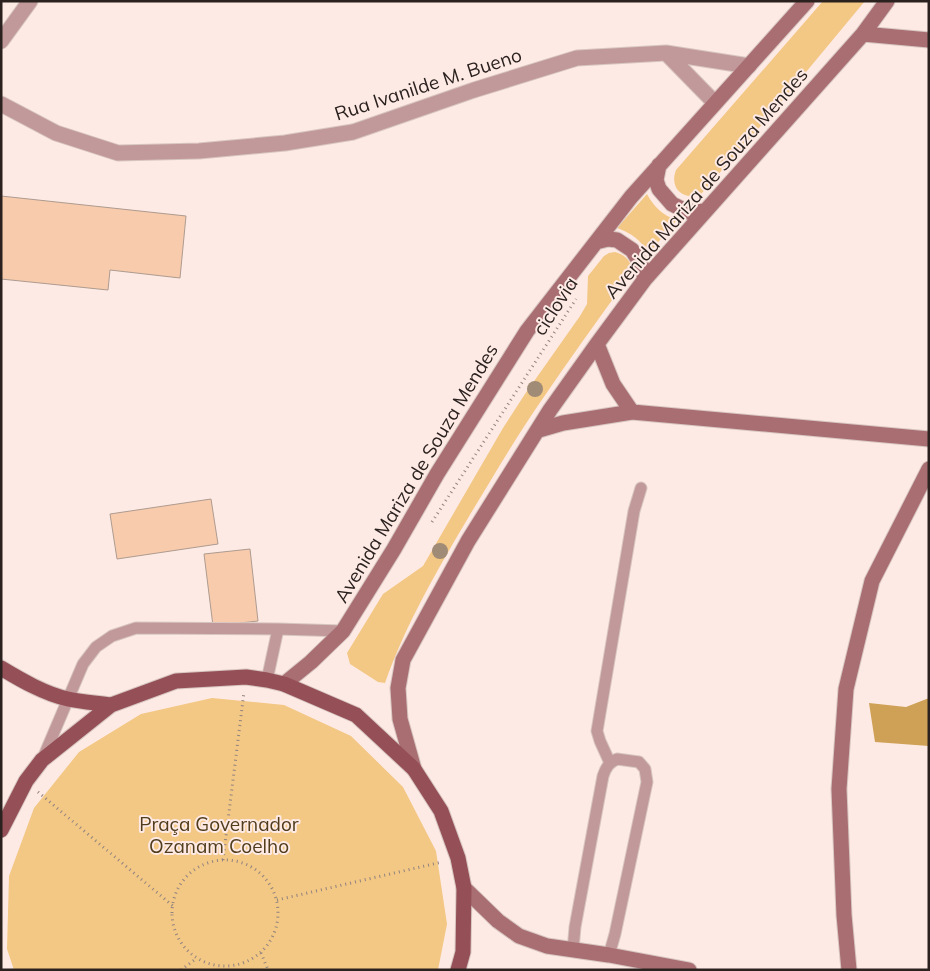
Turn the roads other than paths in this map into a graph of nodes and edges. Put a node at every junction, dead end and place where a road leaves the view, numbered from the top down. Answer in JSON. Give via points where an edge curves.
{"nodes":[{"id":1,"x":30,"y":1,"type":"edge"},
{"id":2,"x":807,"y":1,"type":"edge"},
{"id":3,"x":887,"y":1,"type":"edge"},
{"id":4,"x":862,"y":34,"type":"junction"},
{"id":5,"x":929,"y":40,"type":"edge"},
{"id":6,"x":1,"y":41,"type":"edge"},
{"id":7,"x":666,"y":53,"type":"junction"},
{"id":8,"x":749,"y":66,"type":"junction"},
{"id":9,"x":715,"y":103,"type":"junction"},
{"id":10,"x":1,"y":104,"type":"edge"},
{"id":11,"x":659,"y":165,"type":"junction"},
{"id":12,"x":705,"y":212,"type":"junction"},
{"id":13,"x":596,"y":242,"type":"junction"},
{"id":14,"x":644,"y":279,"type":"junction"},
{"id":15,"x":596,"y":344,"type":"junction"},
{"id":16,"x":632,"y":412,"type":"junction"},
{"id":17,"x":539,"y":430,"type":"junction"},
{"id":18,"x":929,"y":439,"type":"edge"},
{"id":19,"x":929,"y":469,"type":"edge"},
{"id":20,"x":641,"y":488,"type":"dead end"},
{"id":21,"x":278,"y":629,"type":"junction"},
{"id":22,"x":343,"y":631,"type":"junction"},
{"id":23,"x":1,"y":668,"type":"edge"},
{"id":24,"x":267,"y":680,"type":"junction"},
{"id":25,"x":284,"y":684,"type":"junction"},
{"id":26,"x":68,"y":699,"type":"junction"},
{"id":27,"x":111,"y":705,"type":"junction"},
{"id":28,"x":42,"y":760,"type":"junction"},
{"id":29,"x":610,"y":763,"type":"junction"},
{"id":30,"x":414,"y":769,"type":"junction"},
{"id":31,"x":1,"y":830,"type":"edge"},
{"id":32,"x":464,"y":888,"type":"junction"},
{"id":33,"x":573,"y":950,"type":"junction"},
{"id":34,"x":609,"y":955,"type":"junction"},
{"id":35,"x":662,"y":967,"type":"edge"},
{"id":36,"x":458,"y":970,"type":"edge"},
{"id":37,"x":606,"y":970,"type":"edge"},
{"id":38,"x":689,"y":970,"type":"edge"},
{"id":39,"x":849,"y":970,"type":"edge"}],
"edges":[{"from":1,"to":6,"type":"street"},
{"from":2,"to":8,"type":"main road","name":"Avenida Mariza de Souza Mendes"},
{"from":3,"to":4,"type":"main road","name":"Avenida Mariza de Souza Mendes"},
{"from":4,"to":5,"type":"main road"},
{"from":4,"to":12,"type":"main road","name":"Avenida Mariza de Souza Mendes"},
{"from":7,"to":8,"type":"street","name":"Rua Ivanilde M. Bueno"},
{"from":7,"to":9,"type":"street"},
{"from":7,"to":10,"type":"street","name":"Rua Ivanilde M. Bueno","via":[[577,58],[353,132],[285,143],[199,151],[118,153],[56,133]]},
{"from":8,"to":9,"type":"main road","name":"Avenida Mariza de Souza Mendes"},
{"from":9,"to":11,"type":"main road","name":"Avenida Mariza de Souza Mendes"},
{"from":11,"to":12,"type":"main road","via":[[656,180],[672,204],[688,212]]},
{"from":11,"to":13,"type":"main road","name":"Avenida Mariza de Souza Mendes"},
{"from":12,"to":14,"type":"main road","name":"Avenida Mariza de Souza Mendes"},
{"from":13,"to":14,"type":"main road","via":[[617,240],[632,250],[641,264]]},
{"from":13,"to":22,"type":"main road","name":"Avenida Mariza de Souza Mendes","via":[[527,331]]},
{"from":14,"to":15,"type":"main road","name":"Avenida Mariza de Souza Mendes"},
{"from":15,"to":16,"type":"main road","via":[[613,384]]},
{"from":15,"to":17,"type":"main road","name":"Avenida Mariza de Souza Mendes"},
{"from":16,"to":17,"type":"main road"},
{"from":16,"to":18,"type":"main road"},
{"from":17,"to":30,"type":"main road","name":"Avenida Mariza de Souza Mendes","via":[[468,541],[404,660],[398,688],[400,719]]},
{"from":19,"to":39,"type":"main road","via":[[872,581],[846,689],[839,789]]},
{"from":20,"to":29,"type":"lane","via":[[634,511],[597,732]]},
{"from":21,"to":22,"type":"lane"},
{"from":21,"to":24,"type":"lane"},
{"from":21,"to":26,"type":"lane","via":[[136,628],[112,636],[96,647],[83,664]]},
{"from":22,"to":25,"type":"main road","name":"Avenida Mariza de Souza Mendes"},
{"from":23,"to":26,"type":"main road","via":[[20,680]]},
{"from":24,"to":25,"type":"main road"},
{"from":24,"to":27,"type":"main road","via":[[246,677],[176,681]]},
{"from":25,"to":30,"type":"main road","via":[[356,716]]},
{"from":26,"to":27,"type":"main road"},
{"from":26,"to":28,"type":"lane"},
{"from":27,"to":28,"type":"main road"},
{"from":28,"to":31,"type":"main road","via":[[26,781]]},
{"from":29,"to":33,"type":"lane","via":[[603,776]]},
{"from":29,"to":34,"type":"lane","via":[[617,759],[639,762],[645,768],[647,782]]},
{"from":30,"to":32,"type":"main road","via":[[440,811],[458,858]]},
{"from":32,"to":33,"type":"main road","via":[[519,936],[547,946]]},
{"from":32,"to":36,"type":"main road","via":[[463,952]]},
{"from":33,"to":34,"type":"main road"},
{"from":34,"to":35,"type":"main road"},
{"from":34,"to":37,"type":"main road"},
{"from":35,"to":38,"type":"main road"}]}
